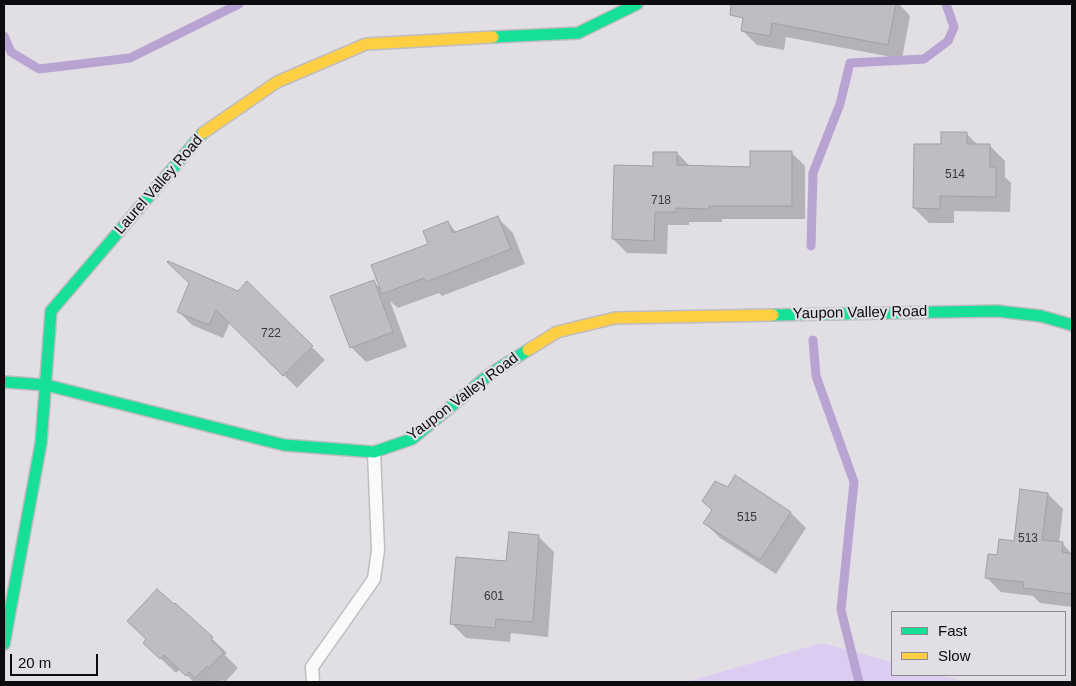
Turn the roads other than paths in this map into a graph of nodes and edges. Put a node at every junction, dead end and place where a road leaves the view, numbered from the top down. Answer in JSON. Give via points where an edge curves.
{"nodes":[{"id":1,"x":637,"y":4,"type":"edge"},
{"id":2,"x":1072,"y":325,"type":"edge"},
{"id":3,"x":4,"y":382,"type":"edge"},
{"id":4,"x":46,"y":385,"type":"junction"},
{"id":5,"x":374,"y":452,"type":"junction"},
{"id":6,"x":4,"y":644,"type":"edge"},
{"id":7,"x":313,"y":682,"type":"edge"}],
"edges":[{"from":1,"to":4,"type":"street","name":"Laurel Valley Road","via":[[578,33],[366,44],[276,82],[203,133],[51,311]]},
{"from":2,"to":5,"type":"street","name":"Yaupon Valley Road","via":[[1041,316],[996,311],[615,318],[556,332],[490,374],[412,439]]},
{"from":3,"to":4,"type":"street","name":"Yaupon Valley Road"},
{"from":4,"to":5,"type":"street","name":"Yaupon Valley Road","via":[[284,445]]},
{"from":4,"to":6,"type":"street","name":"Laurel Valley Road","via":[[41,443]]},
{"from":5,"to":7,"type":"lane","via":[[378,550],[374,578],[312,667]]}]}
